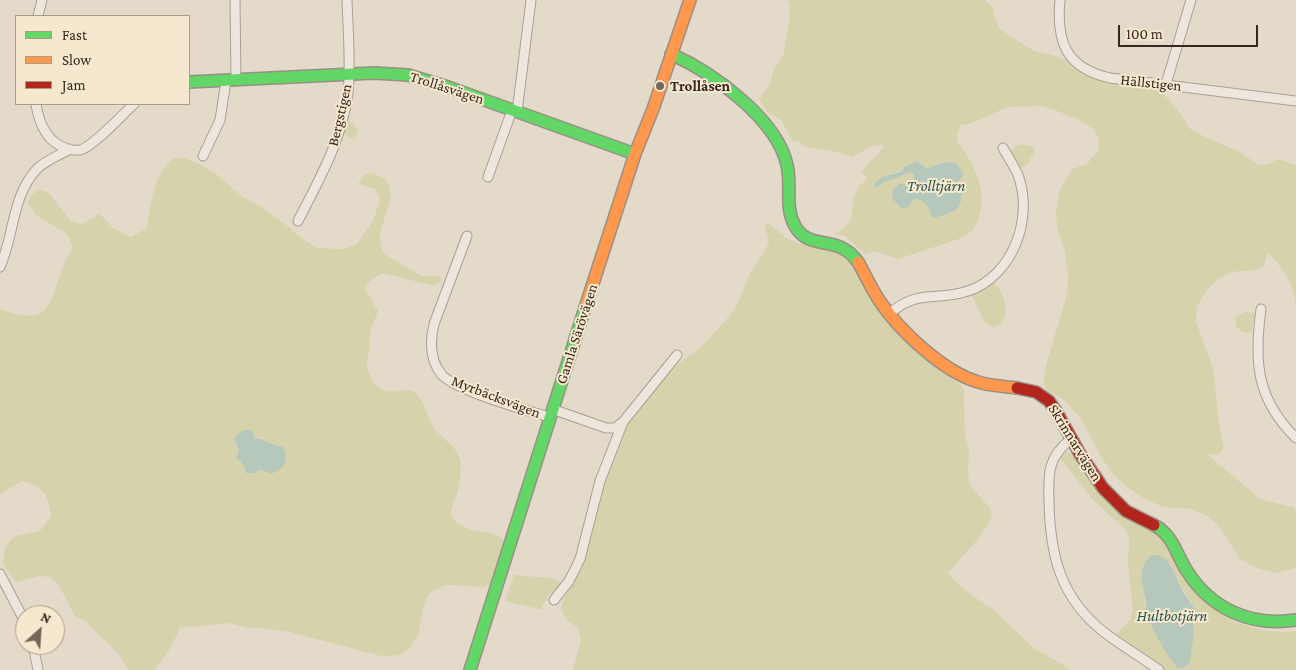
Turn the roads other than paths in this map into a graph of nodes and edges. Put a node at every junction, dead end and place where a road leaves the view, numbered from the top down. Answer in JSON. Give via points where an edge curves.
{"nodes":[{"id":1,"x":42,"y":0,"type":"edge"},
{"id":2,"x":235,"y":0,"type":"edge"},
{"id":3,"x":347,"y":0,"type":"edge"},
{"id":4,"x":531,"y":0,"type":"edge"},
{"id":5,"x":690,"y":0,"type":"edge"},
{"id":6,"x":1060,"y":0,"type":"edge"},
{"id":7,"x":1191,"y":0,"type":"edge"},
{"id":8,"x":38,"y":15,"type":"edge"},
{"id":9,"x":671,"y":54,"type":"junction"},
{"id":10,"x":349,"y":74,"type":"junction"},
{"id":11,"x":231,"y":81,"type":"junction"},
{"id":12,"x":190,"y":82,"type":"edge"},
{"id":13,"x":1166,"y":84,"type":"junction"},
{"id":14,"x":1296,"y":101,"type":"edge"},
{"id":15,"x":36,"y":105,"type":"edge"},
{"id":16,"x":133,"y":105,"type":"edge"},
{"id":17,"x":515,"y":111,"type":"junction"},
{"id":18,"x":1003,"y":148,"type":"dead end"},
{"id":19,"x":70,"y":149,"type":"junction"},
{"id":20,"x":636,"y":154,"type":"junction"},
{"id":21,"x":203,"y":156,"type":"dead end"},
{"id":22,"x":488,"y":177,"type":"dead end"},
{"id":23,"x":298,"y":221,"type":"dead end"},
{"id":24,"x":467,"y":236,"type":"dead end"},
{"id":25,"x":0,"y":267,"type":"edge"},
{"id":26,"x":1261,"y":309,"type":"dead end"},
{"id":27,"x":889,"y":314,"type":"junction"},
{"id":28,"x":677,"y":355,"type":"dead end"},
{"id":29,"x":550,"y":413,"type":"junction"},
{"id":30,"x":622,"y":422,"type":"junction"},
{"id":31,"x":1296,"y":438,"type":"edge"},
{"id":32,"x":1071,"y":440,"type":"junction"},
{"id":33,"x":0,"y":574,"type":"edge"},
{"id":34,"x":554,"y":600,"type":"dead end"},
{"id":35,"x":16,"y":605,"type":"edge"},
{"id":36,"x":1296,"y":620,"type":"edge"},
{"id":37,"x":35,"y":655,"type":"edge"},
{"id":38,"x":38,"y":670,"type":"edge"},
{"id":39,"x":470,"y":670,"type":"edge"},
{"id":40,"x":1159,"y":670,"type":"edge"}],
"edges":[{"from":1,"to":8,"type":"street"},
{"from":2,"to":11,"type":"street"},
{"from":3,"to":10,"type":"street","name":"Bergstigen"},
{"from":4,"to":17,"type":"street"},
{"from":5,"to":9,"type":"street","name":"Gamla Särövägen"},
{"from":6,"to":13,"type":"street","name":"Hällstigen","via":[[1063,45],[1080,65],[1110,78]]},
{"from":7,"to":13,"type":"street"},
{"from":9,"to":20,"type":"street","name":"Gamla Särövägen"},
{"from":9,"to":27,"type":"street","name":"Skrinnarvägen","via":[[686,59],[716,78],[764,124],[786,162],[790,218],[794,225],[810,240],[848,250]]},
{"from":10,"to":11,"type":"street","name":"Trollåsvägen"},
{"from":10,"to":17,"type":"street","name":"Trollåsvägen","via":[[408,75]]},
{"from":10,"to":23,"type":"street","name":"Bergstigen","via":[[346,106],[337,138]]},
{"from":11,"to":12,"type":"street","name":"Trollåsvägen"},
{"from":11,"to":21,"type":"street","via":[[220,120]]},
{"from":13,"to":14,"type":"street","name":"Hällstigen"},
{"from":15,"to":19,"type":"street","via":[[47,135]]},
{"from":16,"to":19,"type":"street","via":[[86,147]]},
{"from":17,"to":20,"type":"street","name":"Trollåsvägen"},
{"from":17,"to":22,"type":"street"},
{"from":18,"to":27,"type":"street","via":[[1018,176],[1023,208],[1021,228],[1006,261],[988,280],[975,288],[912,299]]},
{"from":19,"to":25,"type":"street","via":[[42,165],[29,180],[21,196]]},
{"from":20,"to":29,"type":"street","name":"Gamla Särövägen"},
{"from":24,"to":29,"type":"street","name":"Myrbäcksvägen","via":[[434,324],[431,339],[435,363],[453,383],[488,397]]},
{"from":26,"to":31,"type":"street","via":[[1256,351],[1260,378],[1277,415]]},
{"from":27,"to":32,"type":"street","name":"Skrinnarvägen","via":[[921,346],[969,380],[992,387],[1031,390],[1046,398],[1058,413]]},
{"from":28,"to":30,"type":"street"},
{"from":29,"to":30,"type":"street","name":"Myrbäcksvägen","via":[[606,428],[615,428]]},
{"from":29,"to":39,"type":"street","name":"Gamla Särövägen"},
{"from":30,"to":34,"type":"street","via":[[600,480],[580,559],[569,582]]},
{"from":32,"to":36,"type":"street","name":"Skrinnarvägen","via":[[1111,498],[1131,514],[1163,531],[1173,541],[1192,579],[1207,596],[1231,612],[1258,621]]},
{"from":32,"to":40,"type":"street","via":[[1054,456],[1050,472],[1051,535],[1057,567],[1087,616]]},
{"from":33,"to":35,"type":"street"},
{"from":37,"to":38,"type":"street"}]}
